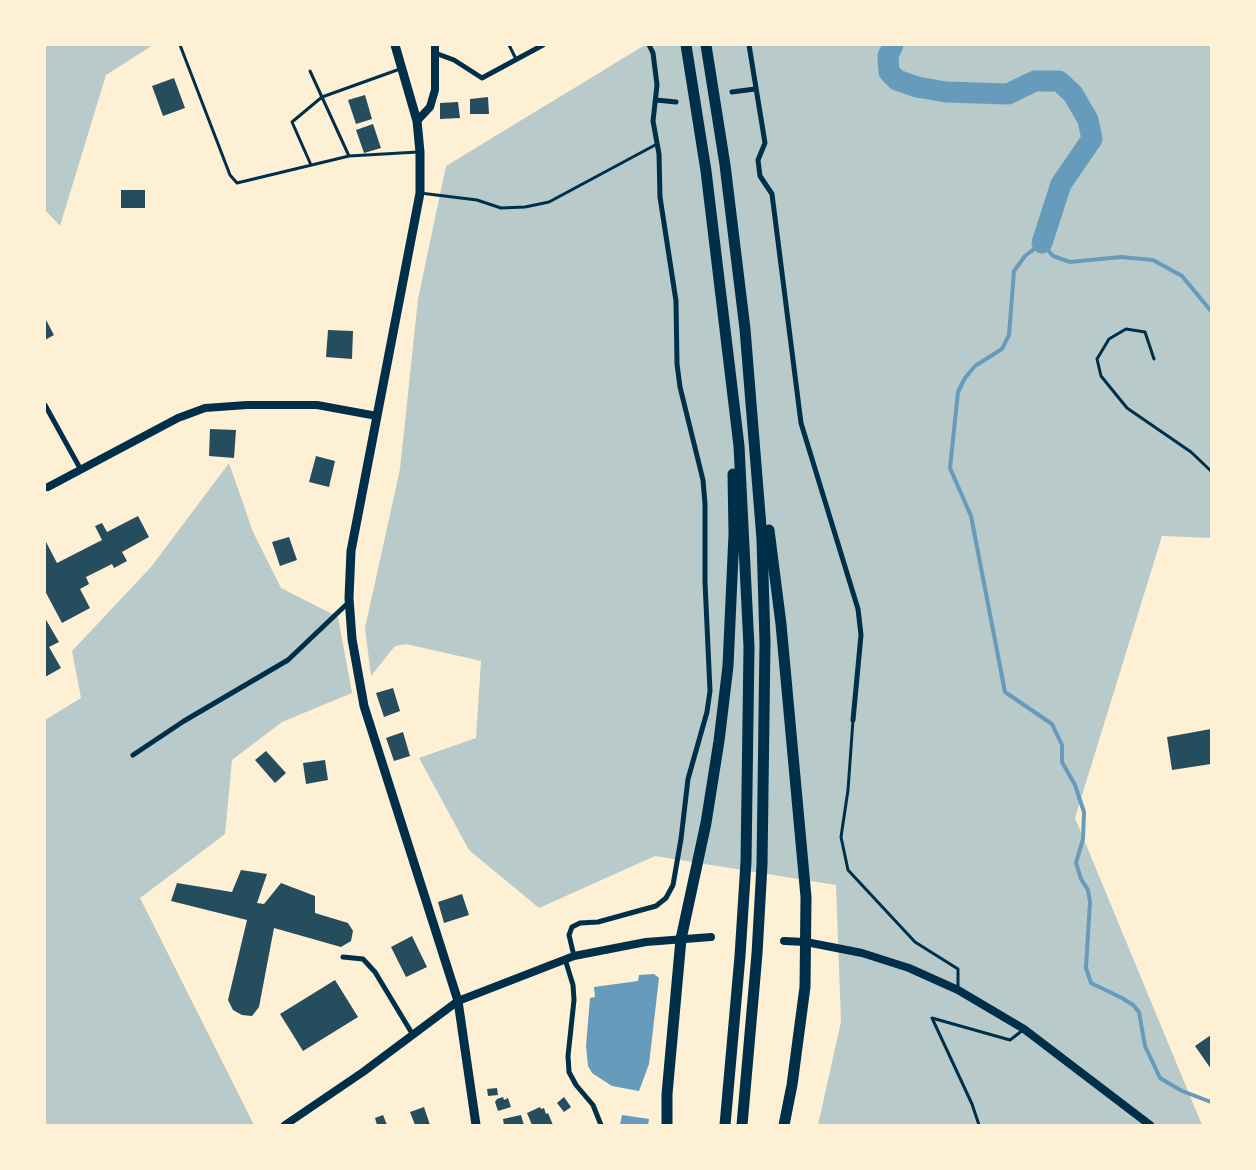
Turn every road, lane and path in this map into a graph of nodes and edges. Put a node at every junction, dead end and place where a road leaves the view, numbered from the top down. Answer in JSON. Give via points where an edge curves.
{"nodes":[{"id":1,"x":180,"y":45,"type":"edge"},
{"id":2,"x":395,"y":45,"type":"edge"},
{"id":3,"x":509,"y":45,"type":"edge"},
{"id":4,"x":543,"y":45,"type":"edge"},
{"id":5,"x":650,"y":45,"type":"edge"},
{"id":6,"x":686,"y":45,"type":"edge"},
{"id":7,"x":706,"y":45,"type":"edge"},
{"id":8,"x":748,"y":45,"type":"edge"},
{"id":9,"x":435,"y":49,"type":"edge"},
{"id":10,"x":516,"y":59,"type":"junction"},
{"id":11,"x":402,"y":68,"type":"junction"},
{"id":12,"x":310,"y":71,"type":"dead end"},
{"id":13,"x":756,"y":89,"type":"junction"},
{"id":14,"x":732,"y":92,"type":"dead end"},
{"id":15,"x":322,"y":97,"type":"junction"},
{"id":16,"x":656,"y":100,"type":"junction"},
{"id":17,"x":676,"y":102,"type":"dead end"},
{"id":18,"x":417,"y":121,"type":"junction"},
{"id":19,"x":657,"y":144,"type":"junction"},
{"id":20,"x":420,"y":152,"type":"junction"},
{"id":21,"x":349,"y":156,"type":"junction"},
{"id":22,"x":311,"y":165,"type":"junction"},
{"id":23,"x":420,"y":193,"type":"junction"},
{"id":24,"x":729,"y":358,"type":"junction"},
{"id":25,"x":1154,"y":359,"type":"dead end"},
{"id":26,"x":752,"y":398,"type":"junction"},
{"id":27,"x":45,"y":404,"type":"edge"},
{"id":28,"x":377,"y":416,"type":"junction"},
{"id":29,"x":81,"y":470,"type":"junction"},
{"id":30,"x":1211,"y":471,"type":"edge"},
{"id":31,"x":46,"y":488,"type":"edge"},
{"id":32,"x":349,"y":602,"type":"junction"},
{"id":33,"x":853,"y":720,"type":"joint"},
{"id":34,"x":133,"y":755,"type":"dead end"},
{"id":35,"x":711,"y":937,"type":"dead end"},
{"id":36,"x":681,"y":939,"type":"junction"},
{"id":37,"x":784,"y":941,"type":"dead end"},
{"id":38,"x":806,"y":942,"type":"junction"},
{"id":39,"x":574,"y":956,"type":"junction"},
{"id":40,"x":343,"y":957,"type":"dead end"},
{"id":41,"x":565,"y":959,"type":"junction"},
{"id":42,"x":958,"y":990,"type":"junction"},
{"id":43,"x":458,"y":1001,"type":"junction"},
{"id":44,"x":1024,"y":1030,"type":"junction"},
{"id":45,"x":413,"y":1035,"type":"junction"},
{"id":46,"x":285,"y":1125,"type":"edge"},
{"id":47,"x":476,"y":1125,"type":"edge"},
{"id":48,"x":601,"y":1125,"type":"edge"},
{"id":49,"x":667,"y":1125,"type":"edge"},
{"id":50,"x":725,"y":1125,"type":"edge"},
{"id":51,"x":742,"y":1125,"type":"edge"},
{"id":52,"x":784,"y":1125,"type":"edge"},
{"id":53,"x":979,"y":1125,"type":"edge"},
{"id":54,"x":1150,"y":1125,"type":"edge"}],
"edges":[{"from":1,"to":22,"type":"lane","via":[[230,175],[237,183]]},
{"from":2,"to":11,"type":"main road"},
{"from":3,"to":10,"type":"lane"},
{"from":4,"to":10,"type":"street"},
{"from":5,"to":16,"type":"street"},
{"from":6,"to":24,"type":"highway","via":[[706,170]]},
{"from":7,"to":26,"type":"highway","via":[[725,165]]},
{"from":8,"to":13,"type":"street"},
{"from":9,"to":10,"type":"street","via":[[482,78]]},
{"from":9,"to":18,"type":"street","via":[[435,90],[430,107]]},
{"from":11,"to":15,"type":"lane"},
{"from":11,"to":18,"type":"main road"},
{"from":12,"to":15,"type":"lane"},
{"from":13,"to":14,"type":"street"},
{"from":13,"to":33,"type":"street","via":[[765,143],[758,160],[760,176],[772,194],[801,423],[858,609],[860,635]]},
{"from":15,"to":21,"type":"lane"},
{"from":15,"to":22,"type":"lane","via":[[292,122]]},
{"from":16,"to":17,"type":"street"},
{"from":16,"to":19,"type":"street","via":[[653,121]]},
{"from":18,"to":20,"type":"main road"},
{"from":19,"to":23,"type":"lane","via":[[549,202],[526,207],[501,208],[477,200]]},
{"from":19,"to":39,"type":"street","via":[[660,197],[676,292],[680,387],[705,496],[710,691],[688,779],[682,839],[666,898],[656,906],[572,927],[569,935]]},
{"from":20,"to":21,"type":"lane"},
{"from":20,"to":23,"type":"main road"},
{"from":21,"to":22,"type":"lane"},
{"from":23,"to":28,"type":"main road"},
{"from":24,"to":36,"type":"highway","via":[[734,534],[728,666],[706,823]]},
{"from":24,"to":50,"type":"highway","via":[[739,446],[749,647],[748,778],[740,956]]},
{"from":25,"to":30,"type":"lane","via":[[1145,332],[1126,329],[1109,339],[1097,359],[1101,376],[1127,408],[1191,452]]},
{"from":26,"to":38,"type":"highway","via":[[781,624],[801,830]]},
{"from":26,"to":51,"type":"highway","via":[[766,643],[763,836],[757,954]]},
{"from":27,"to":29,"type":"street"},
{"from":28,"to":29,"type":"street","via":[[316,405],[205,408],[178,418]]},
{"from":28,"to":32,"type":"main road","via":[[351,551]]},
{"from":29,"to":31,"type":"street"},
{"from":32,"to":34,"type":"street","via":[[288,660]]},
{"from":32,"to":43,"type":"main road","via":[[357,676],[364,706]]},
{"from":33,"to":42,"type":"lane","via":[[841,837],[848,870],[915,942],[958,969]]},
{"from":35,"to":36,"type":"street"},
{"from":36,"to":39,"type":"street","via":[[646,942]]},
{"from":36,"to":49,"type":"highway"},
{"from":37,"to":38,"type":"street"},
{"from":38,"to":42,"type":"street","via":[[862,953],[909,968]]},
{"from":38,"to":52,"type":"highway","via":[[805,987]]},
{"from":39,"to":41,"type":"street"},
{"from":40,"to":45,"type":"street","via":[[362,959],[375,972]]},
{"from":41,"to":43,"type":"street"},
{"from":41,"to":48,"type":"street","via":[[574,1000],[569,1072],[593,1105]]},
{"from":42,"to":44,"type":"street"},
{"from":43,"to":45,"type":"street"},
{"from":43,"to":47,"type":"main road"},
{"from":44,"to":53,"type":"lane","via":[[1010,1040],[932,1018]]},
{"from":44,"to":54,"type":"street"},
{"from":45,"to":46,"type":"street"}]}
